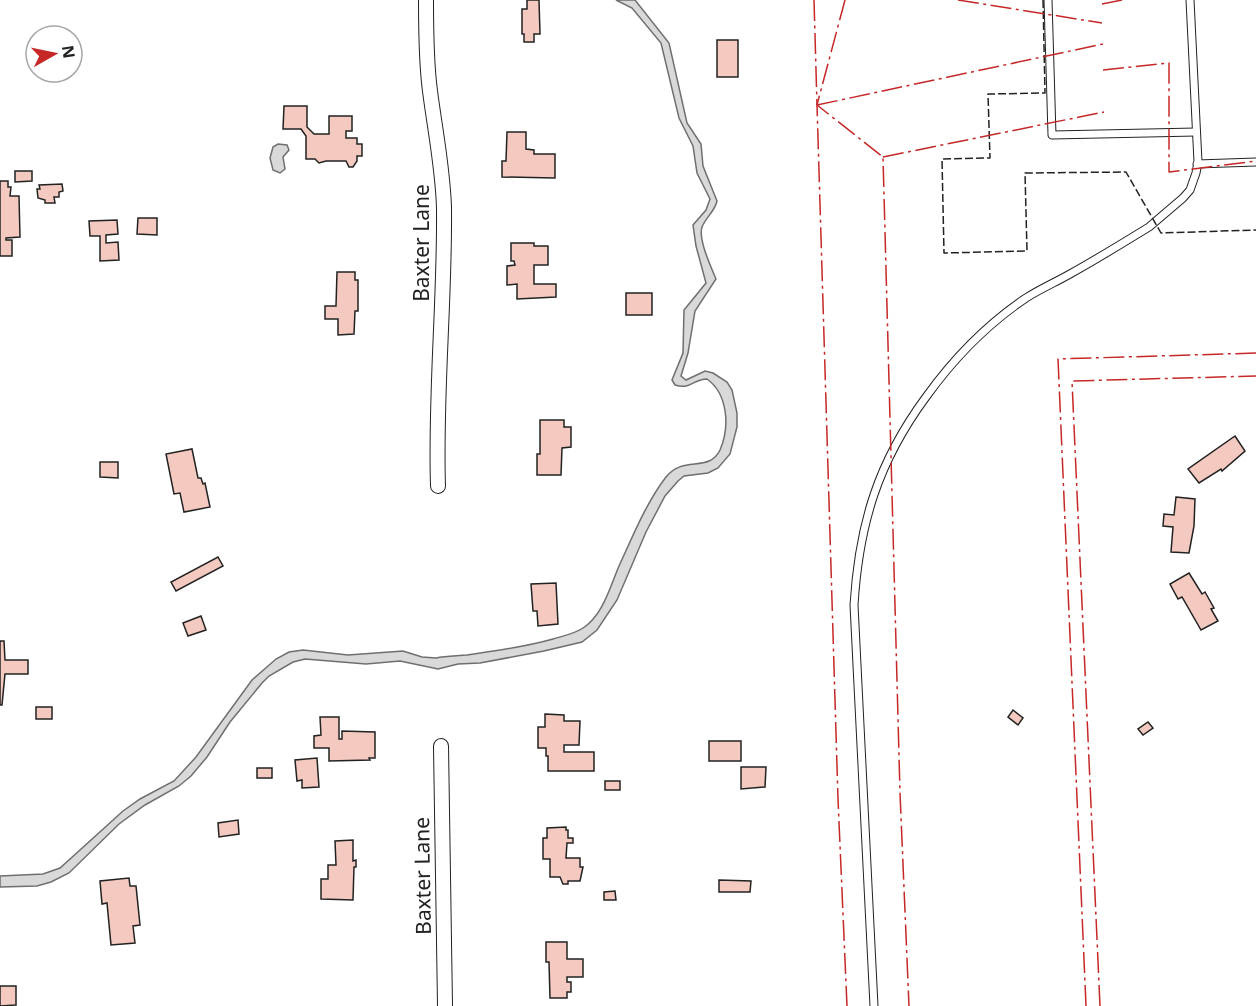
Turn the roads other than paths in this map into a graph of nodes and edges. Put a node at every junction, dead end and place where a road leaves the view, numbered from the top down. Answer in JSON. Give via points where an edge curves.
{"nodes":[{"id":1,"x":426,"y":0,"type":"edge"},
{"id":2,"x":1048,"y":0,"type":"edge"},
{"id":3,"x":1190,"y":0,"type":"edge"},
{"id":4,"x":1196,"y":132,"type":"junction"},
{"id":5,"x":1256,"y":162,"type":"edge"},
{"id":6,"x":1197,"y":164,"type":"junction"},
{"id":7,"x":438,"y":486,"type":"dead end"},
{"id":8,"x":441,"y":746,"type":"dead end"},
{"id":9,"x":445,"y":1006,"type":"edge"},
{"id":10,"x":874,"y":1006,"type":"edge"}],
"edges":[{"from":1,"to":7,"type":"street","name":"Baxter Lane","via":[[428,77],[444,207]]},
{"from":2,"to":4,"type":"lane","via":[[1052,135]]},
{"from":3,"to":4,"type":"lane"},
{"from":4,"to":6,"type":"lane"},
{"from":5,"to":6,"type":"lane"},
{"from":6,"to":10,"type":"lane","via":[[1190,190],[1167,214],[1028,297],[969,345],[908,421],[886,460],[867,515],[854,605]]},
{"from":8,"to":9,"type":"street","name":"Baxter Lane"}]}
